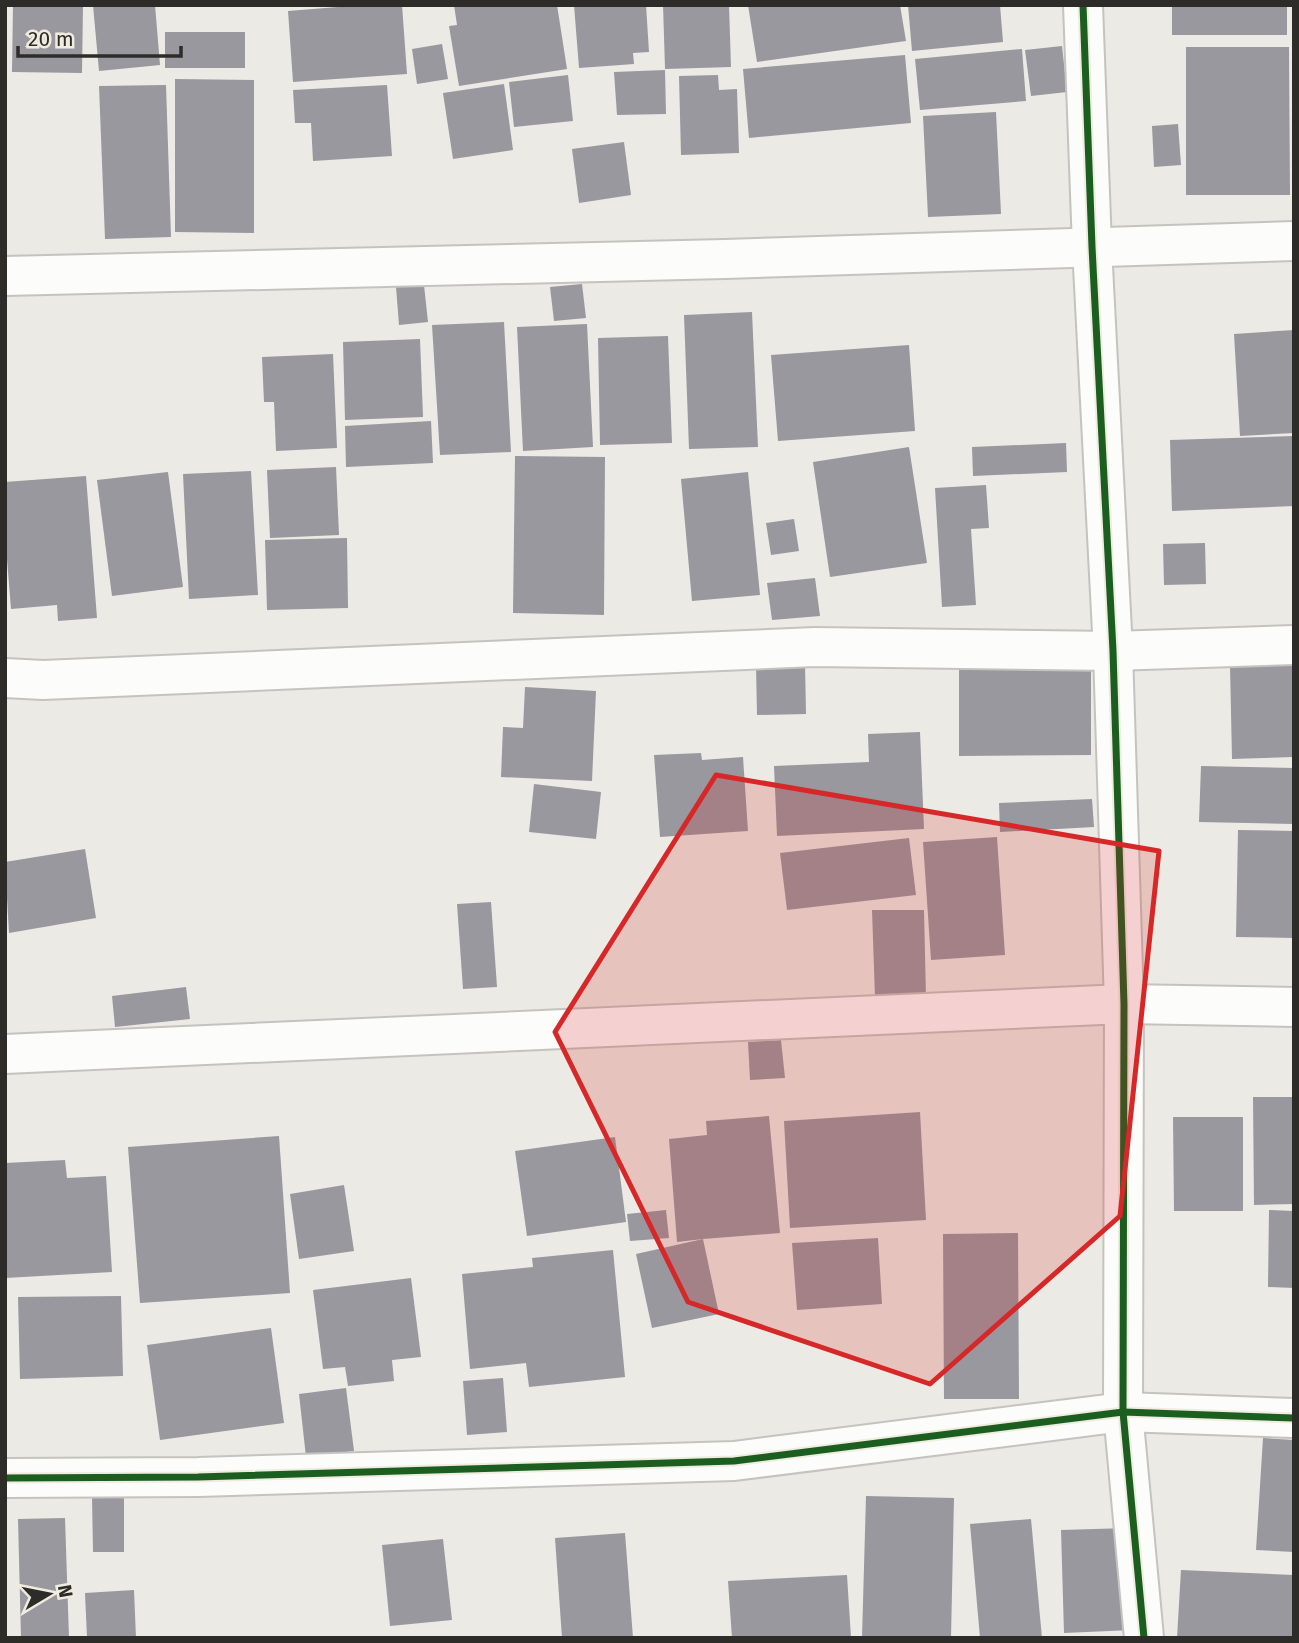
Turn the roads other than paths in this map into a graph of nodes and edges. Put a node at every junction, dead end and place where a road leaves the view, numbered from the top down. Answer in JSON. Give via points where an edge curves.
{"nodes":[{"id":1,"x":1083,"y":5,"type":"edge"},
{"id":2,"x":1294,"y":241,"type":"edge"},
{"id":3,"x":1091,"y":247,"type":"junction"},
{"id":4,"x":5,"y":276,"type":"edge"},
{"id":5,"x":1294,"y":645,"type":"edge"},
{"id":6,"x":1113,"y":651,"type":"junction"},
{"id":7,"x":5,"y":678,"type":"edge"},
{"id":8,"x":1124,"y":1004,"type":"junction"},
{"id":9,"x":1294,"y":1007,"type":"edge"},
{"id":10,"x":5,"y":1054,"type":"edge"},
{"id":11,"x":1124,"y":1412,"type":"junction"},
{"id":12,"x":1294,"y":1418,"type":"edge"},
{"id":13,"x":5,"y":1478,"type":"edge"},
{"id":14,"x":1144,"y":1638,"type":"edge"}],
"edges":[{"from":1,"to":3,"type":"street"},
{"from":2,"to":3,"type":"street"},
{"from":3,"to":4,"type":"street"},
{"from":3,"to":6,"type":"street"},
{"from":5,"to":6,"type":"street"},
{"from":6,"to":7,"type":"street","via":[[815,647]]},
{"from":6,"to":8,"type":"street"},
{"from":8,"to":9,"type":"street"},
{"from":8,"to":10,"type":"street"},
{"from":8,"to":11,"type":"street"},
{"from":11,"to":12,"type":"street"},
{"from":11,"to":13,"type":"street","via":[[734,1461]]},
{"from":11,"to":14,"type":"street"}]}
